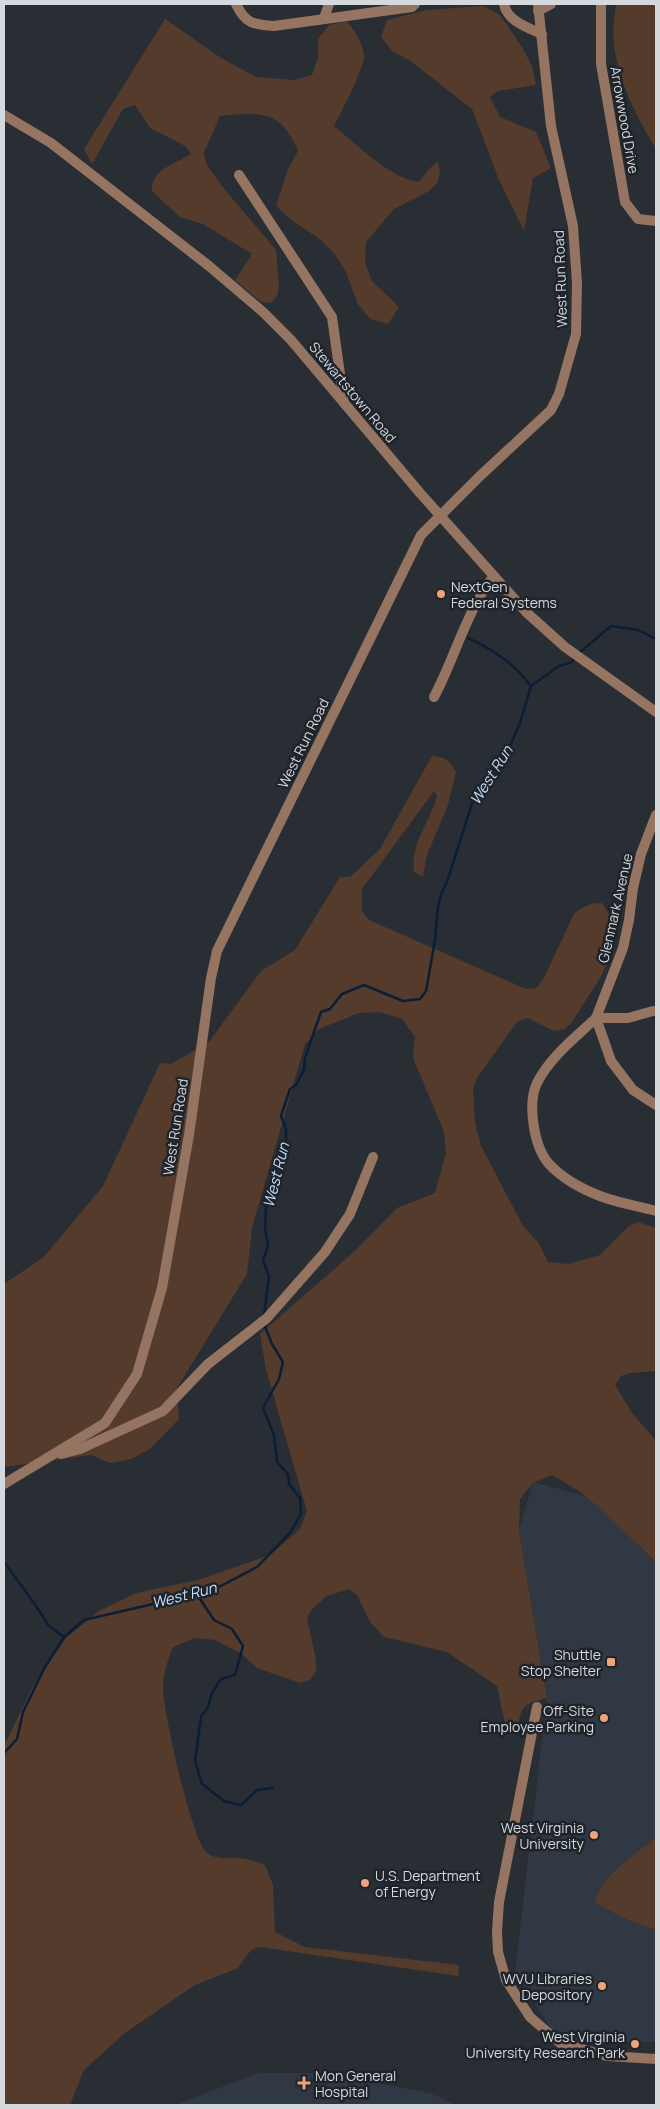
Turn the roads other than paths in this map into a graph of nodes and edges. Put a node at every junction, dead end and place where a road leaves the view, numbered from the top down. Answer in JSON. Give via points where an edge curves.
{"nodes":[{"id":1,"x":236,"y":4,"type":"edge"},
{"id":2,"x":329,"y":4,"type":"edge"},
{"id":3,"x":415,"y":4,"type":"edge"},
{"id":4,"x":504,"y":4,"type":"edge"},
{"id":5,"x":551,"y":4,"type":"edge"},
{"id":6,"x":601,"y":4,"type":"edge"},
{"id":7,"x":538,"y":7,"type":"edge"},
{"id":8,"x":324,"y":18,"type":"junction"},
{"id":9,"x":542,"y":34,"type":"junction"},
{"id":10,"x":4,"y":116,"type":"edge"},
{"id":11,"x":239,"y":175,"type":"dead end"},
{"id":12,"x":656,"y":221,"type":"edge"},
{"id":13,"x":344,"y":404,"type":"junction"},
{"id":14,"x":440,"y":514,"type":"junction"},
{"id":15,"x":494,"y":576,"type":"junction"},
{"id":16,"x":434,"y":697,"type":"dead end"},
{"id":17,"x":656,"y":712,"type":"edge"},
{"id":18,"x":656,"y":815,"type":"edge"},
{"id":19,"x":653,"y":1012,"type":"dead end"},
{"id":20,"x":596,"y":1018,"type":"junction"},
{"id":21,"x":656,"y":1105,"type":"edge"},
{"id":22,"x":374,"y":1157,"type":"dead end"},
{"id":23,"x":656,"y":1211,"type":"edge"},
{"id":24,"x":53,"y":1456,"type":"junction"},
{"id":25,"x":4,"y":1484,"type":"edge"},
{"id":26,"x":537,"y":1706,"type":"dead end"},
{"id":27,"x":656,"y":2059,"type":"edge"}],
"edges":[{"from":1,"to":8,"type":"street","via":[[242,16],[255,25],[274,26]]},
{"from":2,"to":8,"type":"street"},
{"from":3,"to":8,"type":"street","via":[[412,7]]},
{"from":4,"to":9,"type":"street","via":[[520,25]]},
{"from":5,"to":7,"type":"street"},
{"from":6,"to":12,"type":"street","name":"Arrowwood Drive","via":[[601,64],[625,202],[638,219]]},
{"from":7,"to":9,"type":"street","name":"West Run Road"},
{"from":9,"to":14,"type":"street","name":"West Run Road","via":[[551,126],[573,226],[576,334],[559,394],[551,410]]},
{"from":10,"to":13,"type":"street","name":"Stewartstown Road","via":[[51,143],[232,285],[291,340]]},
{"from":11,"to":13,"type":"street","via":[[332,317]]},
{"from":13,"to":14,"type":"street","name":"Stewartstown Road"},
{"from":14,"to":15,"type":"street","name":"Stewartstown Road"},
{"from":14,"to":24,"type":"street","name":"West Run Road","via":[[421,535],[217,951],[162,1288],[137,1374],[105,1422]]},
{"from":15,"to":16,"type":"street","via":[[467,623]]},
{"from":15,"to":17,"type":"street","name":"Stewartstown Road","via":[[564,648]]},
{"from":18,"to":20,"type":"street","name":"Glenmark Avenue","via":[[641,854],[623,948]]},
{"from":19,"to":20,"type":"street","via":[[628,1018]]},
{"from":20,"to":21,"type":"street","via":[[611,1061],[633,1090]]},
{"from":20,"to":23,"type":"street","via":[[559,1052],[536,1084],[531,1111],[535,1135],[548,1163],[570,1181],[602,1197]]},
{"from":22,"to":24,"type":"street","via":[[350,1214],[325,1252],[267,1318],[208,1364],[163,1411],[80,1449]]},
{"from":24,"to":25,"type":"street","name":"West Run Road"},
{"from":26,"to":27,"type":"street","via":[[499,1902],[498,1952],[506,1980],[530,2017],[560,2043],[607,2056]]}]}
